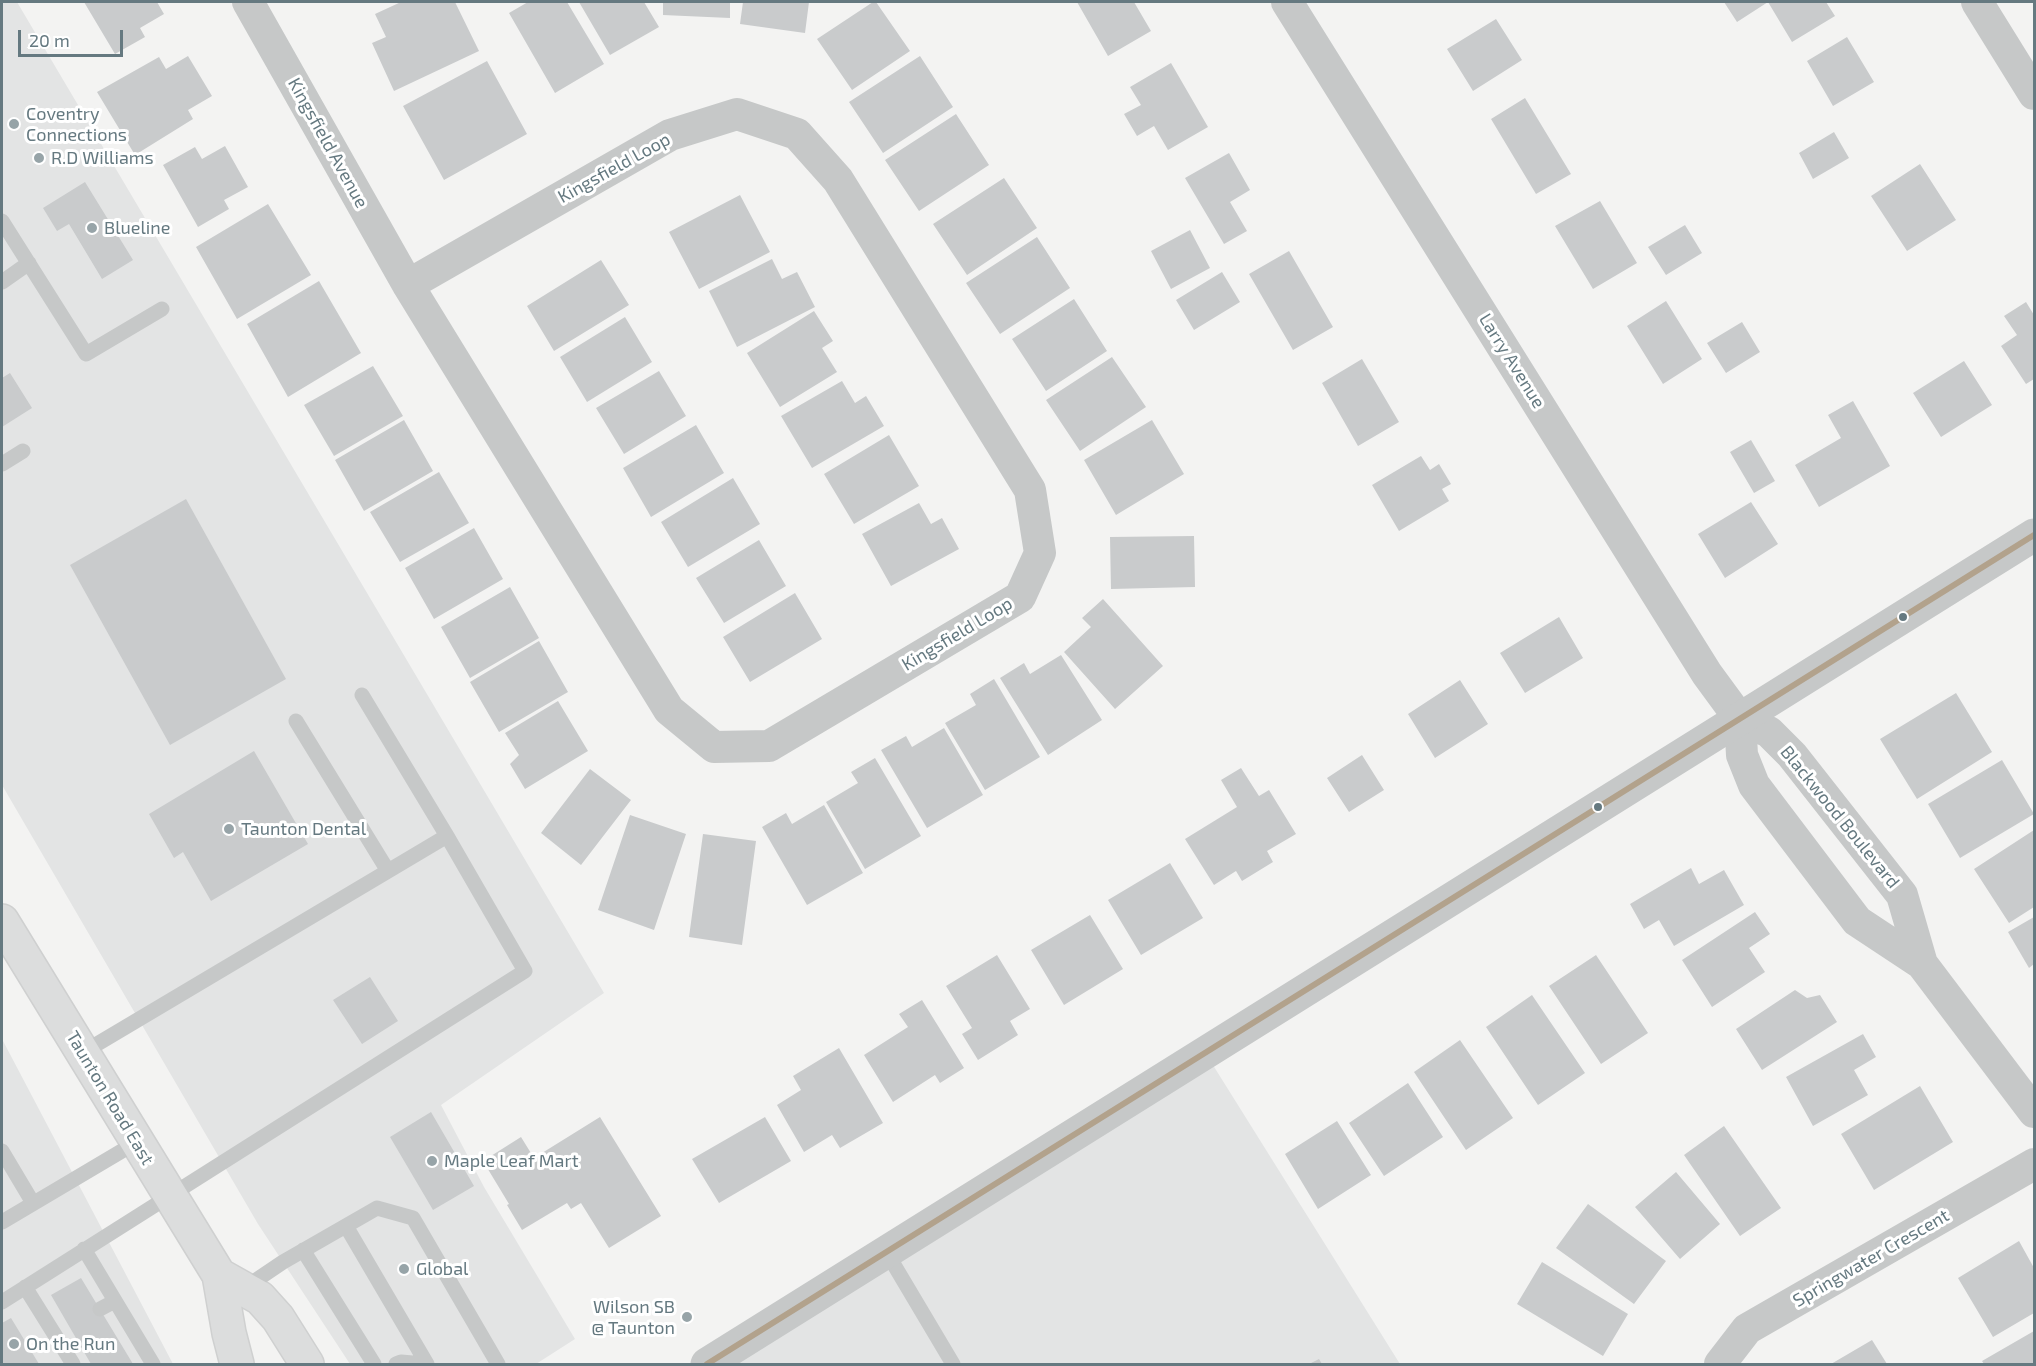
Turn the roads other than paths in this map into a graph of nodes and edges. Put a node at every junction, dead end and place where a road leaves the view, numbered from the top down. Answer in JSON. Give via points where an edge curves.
{"nodes":[{"id":1,"x":248,"y":2,"type":"edge"},
{"id":2,"x":1287,"y":2,"type":"edge"},
{"id":3,"x":1977,"y":2,"type":"edge"},
{"id":4,"x":2034,"y":94,"type":"edge"},
{"id":5,"x":2,"y":221,"type":"edge"},
{"id":6,"x":29,"y":264,"type":"junction"},
{"id":7,"x":2,"y":282,"type":"edge"},
{"id":8,"x":408,"y":285,"type":"junction"},
{"id":9,"x":162,"y":309,"type":"dead end"},
{"id":10,"x":23,"y":451,"type":"dead end"},
{"id":11,"x":2,"y":464,"type":"edge"},
{"id":12,"x":2034,"y":535,"type":"edge"},
{"id":13,"x":362,"y":695,"type":"dead end"},
{"id":14,"x":1740,"y":719,"type":"junction"},
{"id":15,"x":296,"y":721,"type":"dead end"},
{"id":16,"x":447,"y":836,"type":"junction"},
{"id":17,"x":388,"y":871,"type":"junction"},
{"id":18,"x":2,"y":921,"type":"edge"},
{"id":19,"x":1922,"y":964,"type":"junction"},
{"id":20,"x":82,"y":1053,"type":"junction"},
{"id":21,"x":2034,"y":1112,"type":"edge"},
{"id":22,"x":137,"y":1142,"type":"junction"},
{"id":23,"x":2,"y":1151,"type":"edge"},
{"id":24,"x":2034,"y":1164,"type":"edge"},
{"id":25,"x":169,"y":1195,"type":"junction"},
{"id":26,"x":33,"y":1203,"type":"junction"},
{"id":27,"x":2,"y":1222,"type":"edge"},
{"id":28,"x":346,"y":1226,"type":"junction"},
{"id":29,"x":84,"y":1249,"type":"junction"},
{"id":30,"x":303,"y":1250,"type":"junction"},
{"id":31,"x":887,"y":1252,"type":"junction"},
{"id":32,"x":231,"y":1282,"type":"junction"},
{"id":33,"x":25,"y":1287,"type":"junction"},
{"id":34,"x":115,"y":1301,"type":"junction"},
{"id":35,"x":2,"y":1302,"type":"edge"},
{"id":36,"x":100,"y":1310,"type":"dead end"},
{"id":37,"x":70,"y":1328,"type":"dead end"},
{"id":38,"x":56,"y":1336,"type":"junction"},
{"id":39,"x":149,"y":1363,"type":"edge"},
{"id":40,"x":73,"y":1365,"type":"edge"},
{"id":41,"x":237,"y":1365,"type":"edge"},
{"id":42,"x":307,"y":1365,"type":"edge"},
{"id":43,"x":374,"y":1365,"type":"edge"},
{"id":44,"x":396,"y":1365,"type":"edge"},
{"id":45,"x":425,"y":1365,"type":"edge"},
{"id":46,"x":498,"y":1365,"type":"edge"},
{"id":47,"x":707,"y":1365,"type":"edge"},
{"id":48,"x":953,"y":1365,"type":"edge"},
{"id":49,"x":1720,"y":1365,"type":"edge"}],
"edges":[{"from":1,"to":8,"type":"street","name":"Kingsfield Avenue"},
{"from":2,"to":14,"type":"street","name":"Larry Avenue","via":[[1707,674]]},
{"from":3,"to":4,"type":"street"},
{"from":5,"to":6,"type":"lane"},
{"from":6,"to":7,"type":"lane"},
{"from":6,"to":9,"type":"lane","via":[[86,354]]},
{"from":8,"to":8,"type":"street","name":"Kingsfield Loop","via":[[669,710],[714,747],[769,747],[1020,597],[1040,553],[1030,490],[838,180],[797,134],[737,114],[670,135]]},
{"from":10,"to":11,"type":"lane"},
{"from":12,"to":14,"type":"street"},
{"from":13,"to":16,"type":"lane"},
{"from":14,"to":19,"type":"street","name":"Blackwood Boulevard","via":[[1769,732],[1792,755],[1902,895]]},
{"from":14,"to":19,"type":"street","name":"Blackwood Boulevard","via":[[1742,755],[1754,785],[1857,921]]},
{"from":14,"to":31,"type":"street"},
{"from":15,"to":17,"type":"lane"},
{"from":16,"to":17,"type":"lane"},
{"from":16,"to":25,"type":"lane","via":[[525,971]]},
{"from":17,"to":20,"type":"lane"},
{"from":18,"to":20,"type":"main road","name":"Taunton Road East"},
{"from":19,"to":21,"type":"street","name":"Blackwood Boulevard"},
{"from":20,"to":22,"type":"main road","name":"Taunton Road East"},
{"from":22,"to":25,"type":"main road","name":"Taunton Road East"},
{"from":22,"to":26,"type":"lane"},
{"from":23,"to":26,"type":"lane"},
{"from":24,"to":49,"type":"street","name":"Springwater Crescent","via":[[1747,1329]]},
{"from":25,"to":29,"type":"lane"},
{"from":25,"to":32,"type":"main road","name":"Taunton Road East"},
{"from":26,"to":27,"type":"lane"},
{"from":28,"to":30,"type":"lane"},
{"from":28,"to":45,"type":"lane"},
{"from":28,"to":46,"type":"lane","via":[[377,1208],[413,1218]]},
{"from":29,"to":33,"type":"lane"},
{"from":29,"to":34,"type":"lane"},
{"from":30,"to":32,"type":"lane"},
{"from":30,"to":43,"type":"lane"},
{"from":31,"to":47,"type":"street"},
{"from":31,"to":48,"type":"lane"},
{"from":32,"to":41,"type":"main road","name":"Taunton Road East","via":[[229,1333]]},
{"from":32,"to":42,"type":"main road","name":"Taunton Road East","via":[[260,1298],[278,1318]]},
{"from":33,"to":35,"type":"lane"},
{"from":33,"to":38,"type":"lane"},
{"from":34,"to":36,"type":"lane"},
{"from":34,"to":39,"type":"lane"},
{"from":37,"to":38,"type":"lane"},
{"from":38,"to":40,"type":"lane"},
{"from":44,"to":45,"type":"lane"}]}
